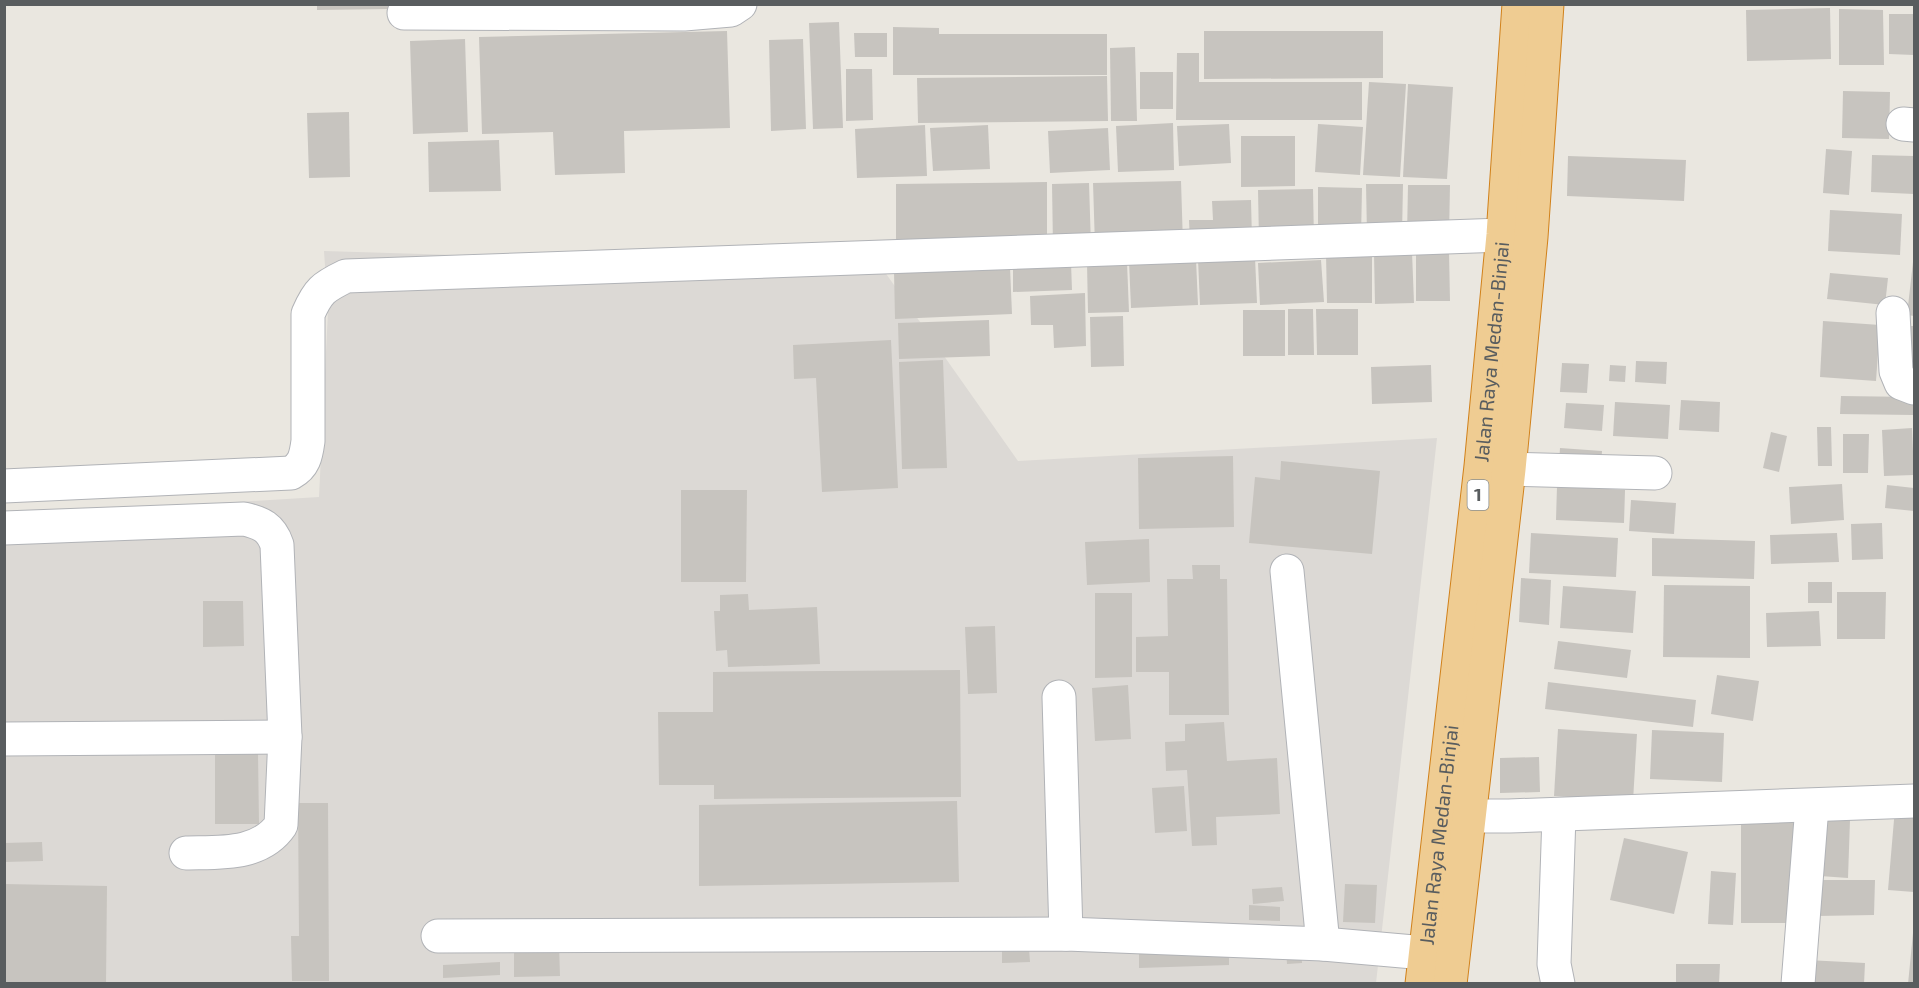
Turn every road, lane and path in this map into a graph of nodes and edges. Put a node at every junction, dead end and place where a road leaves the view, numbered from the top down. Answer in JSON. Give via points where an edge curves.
{"nodes":[{"id":1,"x":740,"y":4,"type":"edge"},
{"id":2,"x":1519,"y":4,"type":"edge"},
{"id":3,"x":1547,"y":4,"type":"edge"},
{"id":4,"x":404,"y":13,"type":"dead end"},
{"id":5,"x":1503,"y":235,"type":"junction"},
{"id":6,"x":1893,"y":313,"type":"dead end"},
{"id":7,"x":1914,"y":388,"type":"edge"},
{"id":8,"x":1509,"y":469,"type":"junction"},
{"id":9,"x":1655,"y":473,"type":"dead end"},
{"id":10,"x":4,"y":486,"type":"edge"},
{"id":11,"x":4,"y":528,"type":"edge"},
{"id":12,"x":1287,"y":571,"type":"dead end"},
{"id":13,"x":1059,"y":697,"type":"dead end"},
{"id":14,"x":285,"y":737,"type":"junction"},
{"id":15,"x":4,"y":739,"type":"edge"},
{"id":16,"x":1914,"y":801,"type":"edge"},
{"id":17,"x":1812,"y":806,"type":"junction"},
{"id":18,"x":1457,"y":815,"type":"junction"},
{"id":19,"x":1559,"y":815,"type":"junction"},
{"id":20,"x":186,"y":853,"type":"dead end"},
{"id":21,"x":1066,"y":934,"type":"junction"},
{"id":22,"x":438,"y":936,"type":"dead end"},
{"id":23,"x":1323,"y":944,"type":"junction"},
{"id":24,"x":1424,"y":968,"type":"edge"},
{"id":25,"x":1450,"y":984,"type":"edge"},
{"id":26,"x":1558,"y":984,"type":"edge"},
{"id":27,"x":1798,"y":984,"type":"edge"}],
"edges":[{"from":1,"to":4,"type":"street","via":[[731,10],[684,14]]},
{"from":2,"to":5,"type":"highway","name":"Jalan Raya Medan-Binjai","number":"1"},
{"from":3,"to":8,"type":"highway","name":"Jalan Raya Medan-Binjai","number":"1","via":[[1531,237]]},
{"from":5,"to":10,"type":"street","via":[[346,276],[317,295],[308,314],[308,441],[300,468],[291,473]]},
{"from":5,"to":18,"type":"highway","name":"Jalan Raya Medan-Binjai","number":"1","via":[[1480,478]]},
{"from":6,"to":7,"type":"street","via":[[1896,371],[1901,383]]},
{"from":8,"to":9,"type":"street"},
{"from":8,"to":18,"type":"highway","name":"Jalan Raya Medan-Binjai","number":"1"},
{"from":11,"to":14,"type":"street","via":[[244,519],[264,525],[277,545]]},
{"from":12,"to":23,"type":"street"},
{"from":13,"to":21,"type":"street"},
{"from":14,"to":15,"type":"street"},
{"from":14,"to":20,"type":"street","via":[[281,825],[274,836],[249,848]]},
{"from":16,"to":17,"type":"street"},
{"from":17,"to":19,"type":"street"},
{"from":17,"to":27,"type":"street"},
{"from":18,"to":19,"type":"street"},
{"from":18,"to":24,"type":"highway","name":"Jalan Raya Medan-Binjai","number":"1"},
{"from":18,"to":25,"type":"highway","name":"Jalan Raya Medan-Binjai","number":"1"},
{"from":19,"to":26,"type":"street","via":[[1554,964]]},
{"from":21,"to":22,"type":"street"},
{"from":21,"to":23,"type":"street"},
{"from":23,"to":24,"type":"street"}]}
